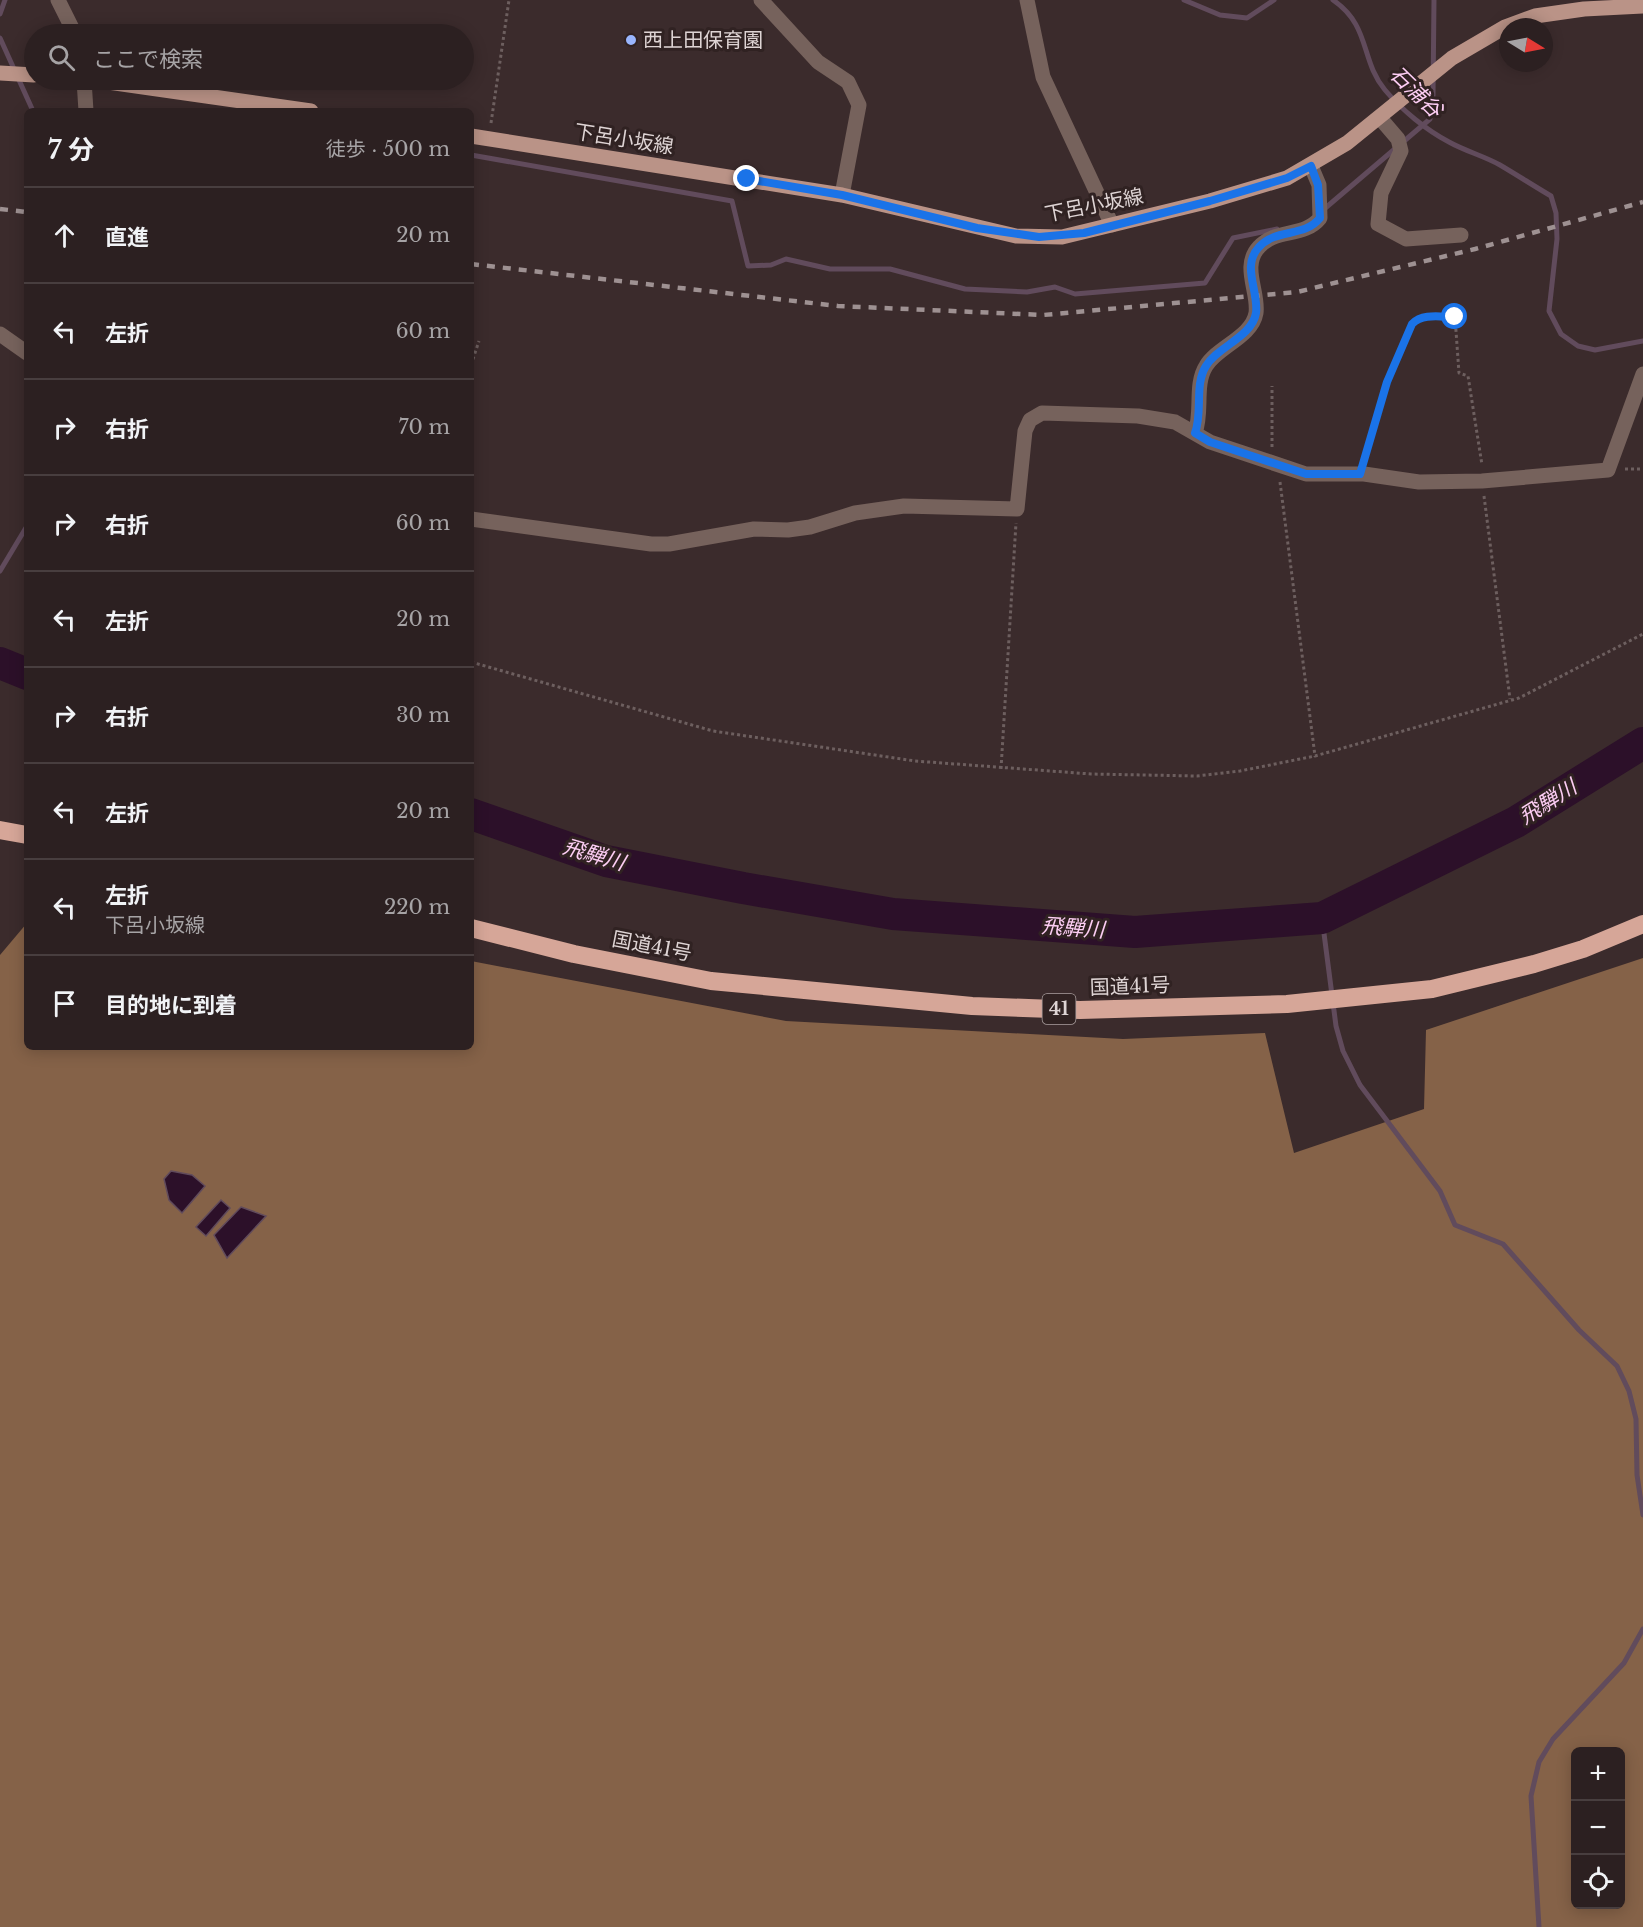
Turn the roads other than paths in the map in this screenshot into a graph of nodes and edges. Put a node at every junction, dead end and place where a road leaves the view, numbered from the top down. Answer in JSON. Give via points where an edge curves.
{"nodes":[{"id":1,"x":58,"y":0,"type":"edge"},
{"id":2,"x":761,"y":0,"type":"edge"},
{"id":3,"x":1028,"y":0,"type":"edge"},
{"id":4,"x":1643,"y":6,"type":"edge"},
{"id":5,"x":70,"y":24,"type":"edge"},
{"id":6,"x":0,"y":73,"type":"edge"},
{"id":7,"x":24,"y":74,"type":"edge"},
{"id":8,"x":83,"y":90,"type":"edge"},
{"id":9,"x":164,"y":90,"type":"edge"},
{"id":10,"x":85,"y":108,"type":"edge"},
{"id":11,"x":290,"y":108,"type":"edge"},
{"id":12,"x":1380,"y":118,"type":"junction"},
{"id":13,"x":474,"y":136,"type":"edge"},
{"id":14,"x":1311,"y":166,"type":"junction"},
{"id":15,"x":842,"y":195,"type":"junction"},
{"id":16,"x":1112,"y":225,"type":"junction"},
{"id":17,"x":1461,"y":235,"type":"dead end"},
{"id":18,"x":0,"y":334,"type":"edge"},
{"id":19,"x":24,"y":351,"type":"edge"},
{"id":20,"x":1643,"y":374,"type":"edge"},
{"id":21,"x":1195,"y":433,"type":"junction"},
{"id":22,"x":474,"y":519,"type":"edge"},
{"id":23,"x":0,"y":830,"type":"edge"},
{"id":24,"x":24,"y":834,"type":"edge"},
{"id":25,"x":1643,"y":924,"type":"edge"},
{"id":26,"x":474,"y":929,"type":"edge"}],
"edges":[{"from":1,"to":5,"type":"street"},
{"from":2,"to":15,"type":"street","via":[[818,62],[848,82],[859,105]]},
{"from":3,"to":16,"type":"street","via":[[1043,77]]},
{"from":4,"to":12,"type":"main road","name":"下呂小坂線","via":[[1535,16],[1505,27],[1452,58]]},
{"from":6,"to":7,"type":"main road"},
{"from":8,"to":10,"type":"street"},
{"from":9,"to":11,"type":"main road"},
{"from":12,"to":14,"type":"main road","name":"下呂小坂線"},
{"from":12,"to":17,"type":"street","via":[[1398,140],[1401,151],[1381,193],[1378,224],[1406,239]]},
{"from":13,"to":15,"type":"main road","name":"下呂小坂線"},
{"from":14,"to":16,"type":"main road","name":"下呂小坂線","via":[[1256,188]]},
{"from":14,"to":21,"type":"street","via":[[1318,185],[1320,218],[1312,227],[1273,237],[1254,255],[1251,269],[1256,312],[1241,335],[1205,366]]},
{"from":15,"to":16,"type":"main road","name":"下呂小坂線","via":[[1016,236],[1062,237]]},
{"from":18,"to":19,"type":"street"},
{"from":20,"to":21,"type":"street","via":[[1608,470],[1483,481],[1419,482],[1360,474],[1306,474],[1210,442]]},
{"from":21,"to":22,"type":"street","via":[[1175,422],[1138,416],[1042,413],[1030,420],[1025,431],[1017,509],[904,506],[855,513],[810,527],[754,529],[669,544]]},
{"from":23,"to":24,"type":"highway"},
{"from":25,"to":26,"type":"highway","name":"国道41号","number":"41","via":[[1583,949],[1432,989],[1287,1004],[1080,1010],[972,1006],[711,981],[574,954]]}]}
